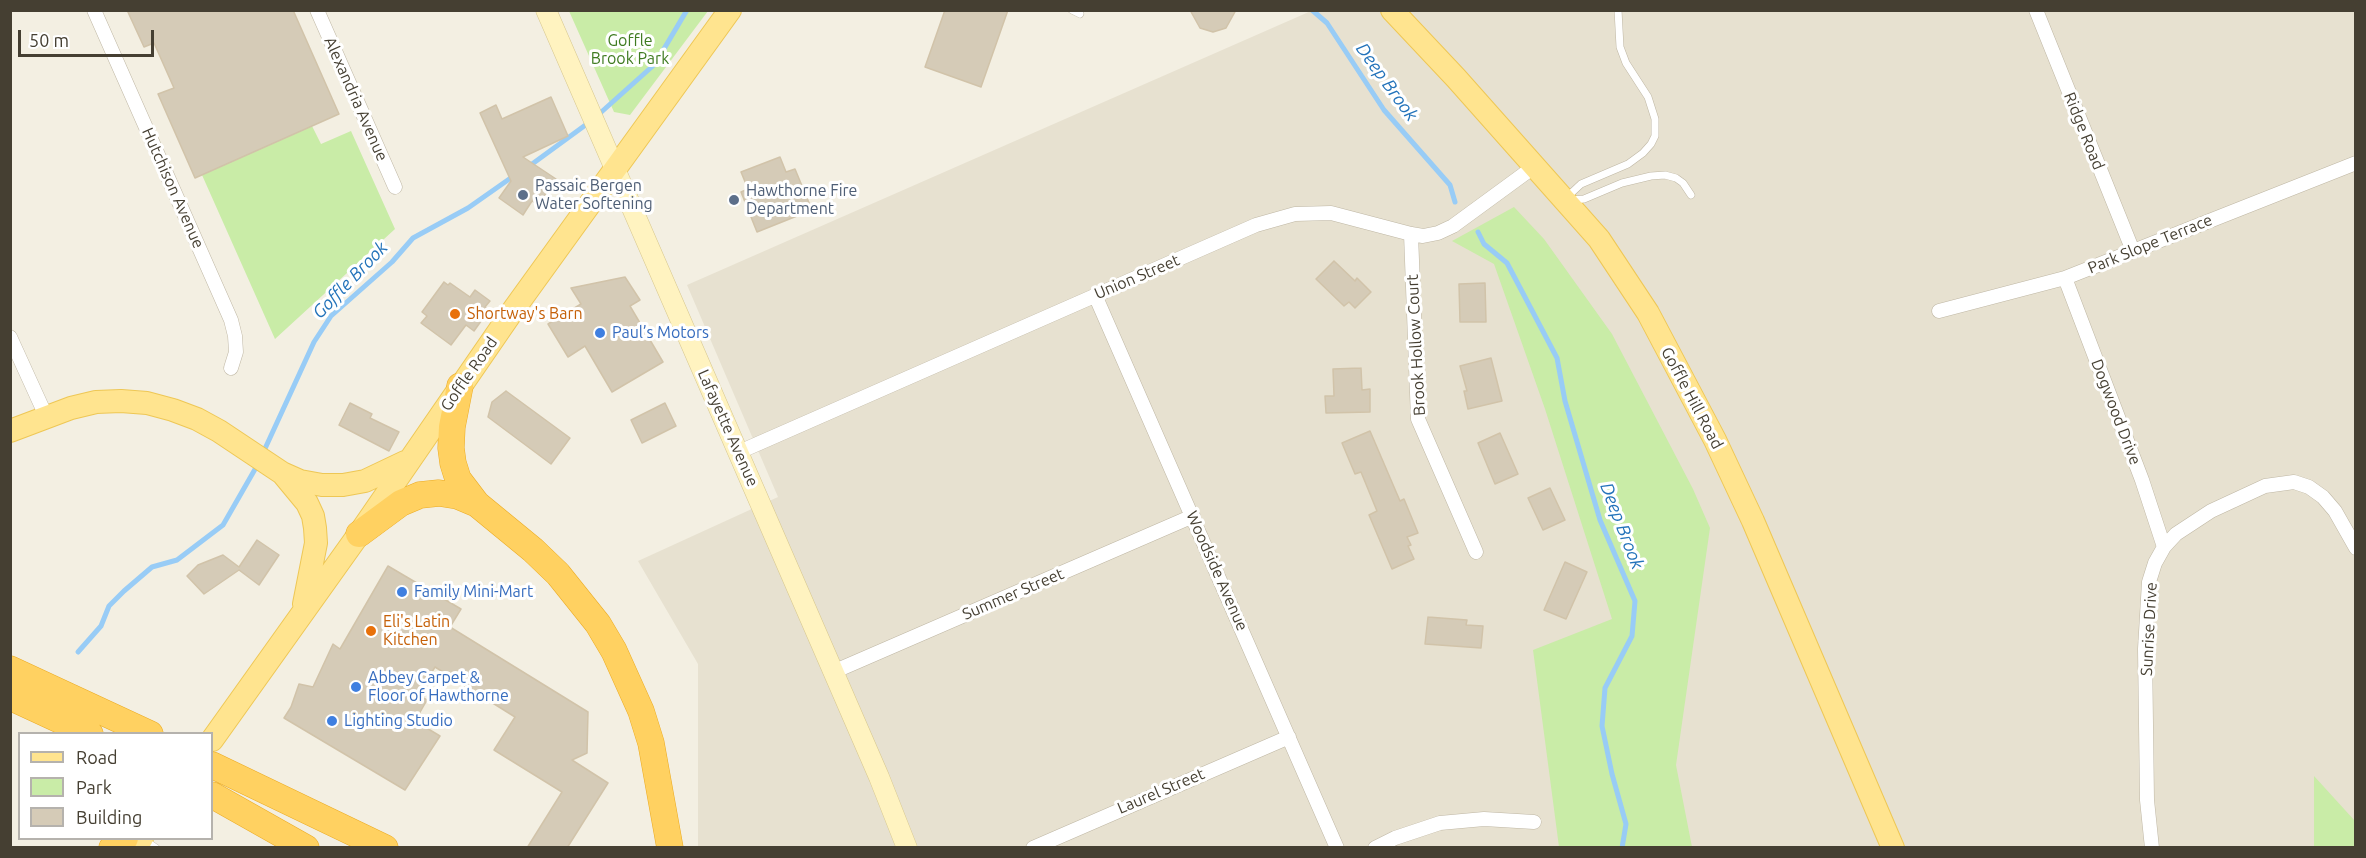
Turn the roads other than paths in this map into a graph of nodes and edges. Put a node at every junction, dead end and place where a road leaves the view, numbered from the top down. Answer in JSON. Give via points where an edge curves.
{"nodes":[{"id":1,"x":94,"y":10,"type":"edge"},
{"id":2,"x":317,"y":10,"type":"edge"},
{"id":3,"x":546,"y":10,"type":"edge"},
{"id":4,"x":730,"y":10,"type":"edge"},
{"id":5,"x":1392,"y":10,"type":"edge"},
{"id":6,"x":1618,"y":10,"type":"edge"},
{"id":7,"x":2036,"y":10,"type":"edge"},
{"id":8,"x":2355,"y":163,"type":"edge"},
{"id":9,"x":1535,"y":166,"type":"junction"},
{"id":10,"x":615,"y":172,"type":"junction"},
{"id":11,"x":395,"y":187,"type":"dead end"},
{"id":12,"x":1691,"y":195,"type":"dead end"},
{"id":13,"x":1564,"y":200,"type":"junction"},
{"id":14,"x":1411,"y":234,"type":"junction"},
{"id":15,"x":2133,"y":251,"type":"junction"},
{"id":16,"x":2065,"y":278,"type":"junction"},
{"id":17,"x":1095,"y":295,"type":"junction"},
{"id":18,"x":1939,"y":311,"type":"dead end"},
{"id":19,"x":10,"y":337,"type":"edge"},
{"id":20,"x":231,"y":368,"type":"dead end"},
{"id":21,"x":460,"y":386,"type":"junction"},
{"id":22,"x":46,"y":416,"type":"junction"},
{"id":23,"x":10,"y":431,"type":"edge"},
{"id":24,"x":739,"y":452,"type":"junction"},
{"id":25,"x":407,"y":462,"type":"junction"},
{"id":26,"x":276,"y":470,"type":"junction"},
{"id":27,"x":477,"y":504,"type":"junction"},
{"id":28,"x":1193,"y":516,"type":"junction"},
{"id":29,"x":359,"y":534,"type":"junction"},
{"id":30,"x":2164,"y":547,"type":"junction"},
{"id":31,"x":2355,"y":548,"type":"edge"},
{"id":32,"x":1476,"y":552,"type":"dead end"},
{"id":33,"x":303,"y":609,"type":"junction"},
{"id":34,"x":10,"y":660,"type":"edge"},
{"id":35,"x":10,"y":669,"type":"edge"},
{"id":36,"x":833,"y":672,"type":"junction"},
{"id":37,"x":10,"y":697,"type":"edge"},
{"id":38,"x":98,"y":708,"type":"junction"},
{"id":39,"x":10,"y":716,"type":"edge"},
{"id":40,"x":55,"y":732,"type":"edge"},
{"id":41,"x":86,"y":732,"type":"edge"},
{"id":42,"x":146,"y":732,"type":"edge"},
{"id":43,"x":1289,"y":737,"type":"junction"},
{"id":44,"x":213,"y":739,"type":"edge"},
{"id":45,"x":215,"y":767,"type":"edge"},
{"id":46,"x":658,"y":776,"type":"junction"},
{"id":47,"x":213,"y":797,"type":"edge"},
{"id":48,"x":213,"y":797,"type":"edge"},
{"id":49,"x":1534,"y":822,"type":"dead end"},
{"id":50,"x":288,"y":848,"type":"edge"},
{"id":51,"x":306,"y":848,"type":"edge"},
{"id":52,"x":358,"y":848,"type":"edge"},
{"id":53,"x":385,"y":848,"type":"edge"},
{"id":54,"x":652,"y":848,"type":"edge"},
{"id":55,"x":670,"y":848,"type":"edge"},
{"id":56,"x":907,"y":848,"type":"edge"},
{"id":57,"x":1033,"y":848,"type":"edge"},
{"id":58,"x":1336,"y":848,"type":"edge"},
{"id":59,"x":1375,"y":848,"type":"edge"},
{"id":60,"x":1893,"y":848,"type":"edge"},
{"id":61,"x":2152,"y":848,"type":"edge"}],
"edges":[{"from":1,"to":20,"type":"street","name":"Hutchison Avenue","via":[[231,320],[236,344]]},
{"from":2,"to":11,"type":"street","name":"Alexandria Avenue"},
{"from":3,"to":10,"type":"street","name":"Lafayette Avenue"},
{"from":4,"to":10,"type":"main road","name":"Goffle Road"},
{"from":5,"to":9,"type":"main road","name":"Goffle Hill Road"},
{"from":6,"to":13,"type":"lane","via":[[1620,47],[1648,97],[1655,119],[1654,136],[1636,159],[1581,184]]},
{"from":7,"to":15,"type":"street","name":"Ridge Road"},
{"from":8,"to":15,"type":"street","name":"Park Slope Terrace"},
{"from":9,"to":13,"type":"main road","name":"Goffle Hill Road"},
{"from":9,"to":14,"type":"street","name":"Union Street","via":[[1453,226],[1423,236]]},
{"from":10,"to":21,"type":"main road","name":"Goffle Road"},
{"from":10,"to":24,"type":"street","name":"Lafayette Avenue"},
{"from":12,"to":13,"type":"lane","via":[[1683,183],[1665,175],[1622,183],[1584,199]]},
{"from":13,"to":60,"type":"main road","name":"Goffle Hill Road","via":[[1599,239],[1648,313],[1715,440]]},
{"from":14,"to":17,"type":"street","name":"Union Street","via":[[1331,213],[1295,214],[1256,225]]},
{"from":14,"to":32,"type":"street","name":"Brook Hollow Court","via":[[1418,419]]},
{"from":15,"to":16,"type":"street","name":"Park Slope Terrace"},
{"from":16,"to":18,"type":"street","name":"Park Slope Terrace"},
{"from":16,"to":30,"type":"street","name":"Dogwood Drive"},
{"from":17,"to":24,"type":"street","name":"Union Street"},
{"from":17,"to":28,"type":"street","name":"Woodside Avenue"},
{"from":19,"to":22,"type":"street"},
{"from":21,"to":25,"type":"main road","name":"Goffle Road"},
{"from":21,"to":27,"type":"highway","via":[[452,427],[453,464]]},
{"from":22,"to":23,"type":"main road"},
{"from":22,"to":26,"type":"main road","via":[[96,402],[147,403],[196,419]]},
{"from":24,"to":36,"type":"street","name":"Lafayette Avenue"},
{"from":25,"to":26,"type":"main road","via":[[365,481],[343,485],[300,481]]},
{"from":25,"to":29,"type":"main road","name":"Goffle Road"},
{"from":26,"to":33,"type":"main road","via":[[308,503],[314,516],[316,543]]},
{"from":27,"to":29,"type":"highway","via":[[439,493],[420,495],[401,503]]},
{"from":27,"to":46,"type":"highway","via":[[558,574],[598,624],[641,711]]},
{"from":28,"to":36,"type":"street","name":"Summer Street"},
{"from":28,"to":43,"type":"street","name":"Woodside Avenue"},
{"from":29,"to":33,"type":"main road","name":"Goffle Road"},
{"from":30,"to":31,"type":"street","name":"Sunrise Drive","via":[[2176,534],[2211,511],[2265,486],[2294,482],[2323,497]]},
{"from":30,"to":61,"type":"street","name":"Sunrise Drive","via":[[2149,582],[2145,650],[2147,800]]},
{"from":33,"to":44,"type":"main road","name":"Goffle Road"},
{"from":34,"to":38,"type":"main road"},
{"from":35,"to":38,"type":"highway"},
{"from":36,"to":56,"type":"street","name":"Lafayette Avenue"},
{"from":37,"to":41,"type":"highway"},
{"from":38,"to":42,"type":"highway"},
{"from":39,"to":40,"type":"highway"},
{"from":43,"to":57,"type":"street","name":"Laurel Street"},
{"from":43,"to":58,"type":"street","name":"Woodside Avenue"},
{"from":45,"to":52,"type":"highway"},
{"from":45,"to":53,"type":"highway"},
{"from":46,"to":54,"type":"highway","via":[[659,807]]},
{"from":46,"to":55,"type":"highway"},
{"from":47,"to":50,"type":"highway"},
{"from":48,"to":51,"type":"highway"},
{"from":49,"to":59,"type":"street","via":[[1484,819],[1440,823]]}]}
